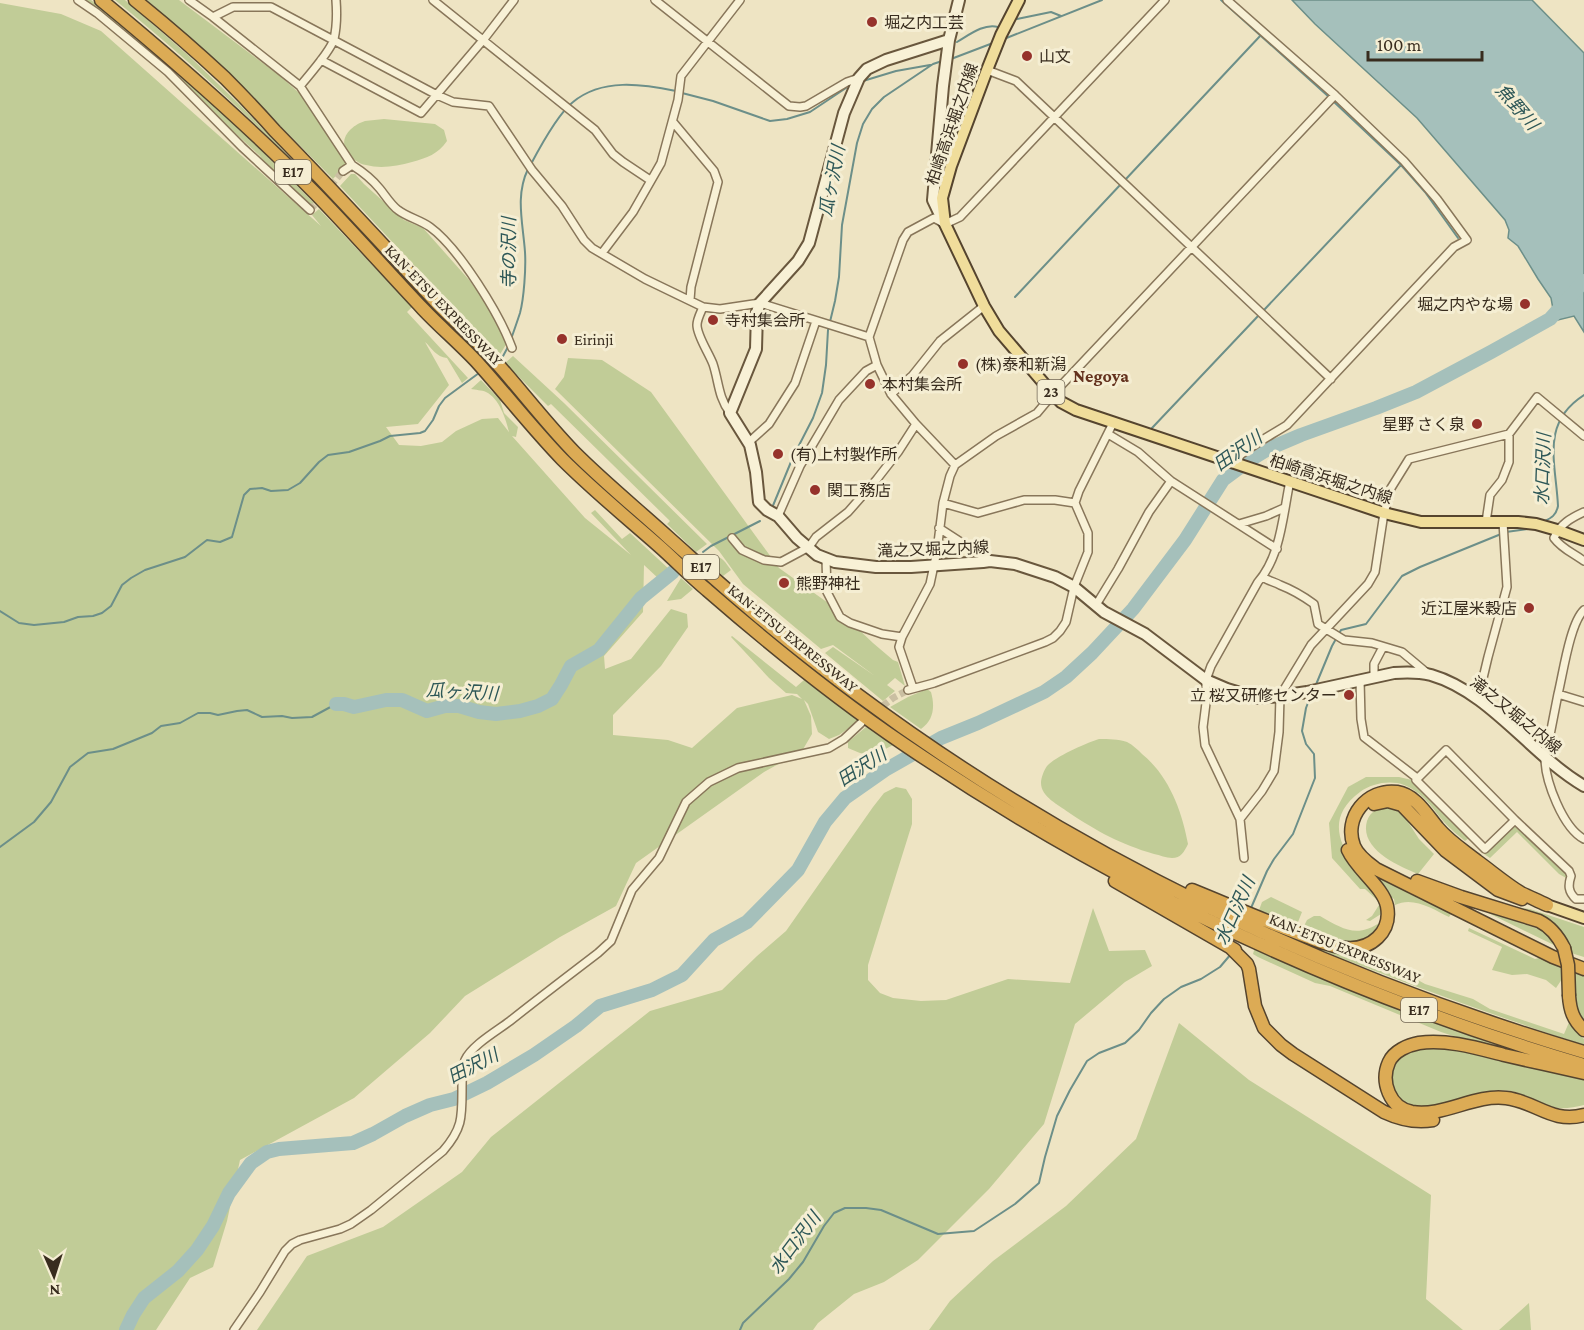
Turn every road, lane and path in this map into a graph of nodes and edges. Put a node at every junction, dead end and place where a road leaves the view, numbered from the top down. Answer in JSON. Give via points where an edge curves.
{"nodes":[{"id":1,"x":78,"y":0,"type":"edge"},
{"id":2,"x":101,"y":0,"type":"edge"},
{"id":3,"x":135,"y":0,"type":"edge"},
{"id":4,"x":189,"y":0,"type":"edge"},
{"id":5,"x":266,"y":0,"type":"edge"},
{"id":6,"x":336,"y":0,"type":"edge"},
{"id":7,"x":433,"y":0,"type":"edge"},
{"id":8,"x":514,"y":0,"type":"edge"},
{"id":9,"x":655,"y":0,"type":"edge"},
{"id":10,"x":740,"y":0,"type":"edge"},
{"id":11,"x":959,"y":0,"type":"edge"},
{"id":12,"x":1018,"y":0,"type":"edge"},
{"id":13,"x":1165,"y":0,"type":"edge"},
{"id":14,"x":1227,"y":0,"type":"edge"},
{"id":15,"x":271,"y":7,"type":"junction"},
{"id":16,"x":213,"y":17,"type":"junction"},
{"id":17,"x":484,"y":39,"type":"junction"},
{"id":18,"x":334,"y":40,"type":"junction"},
{"id":19,"x":949,"y":40,"type":"junction"},
{"id":20,"x":707,"y":41,"type":"junction"},
{"id":21,"x":321,"y":60,"type":"junction"},
{"id":22,"x":987,"y":70,"type":"junction"},
{"id":23,"x":859,"y":78,"type":"junction"},
{"id":24,"x":300,"y":86,"type":"junction"},
{"id":25,"x":437,"y":95,"type":"junction"},
{"id":26,"x":1335,"y":95,"type":"junction"},
{"id":27,"x":1054,"y":118,"type":"junction"},
{"id":28,"x":673,"y":122,"type":"junction"},
{"id":29,"x":352,"y":165,"type":"junction"},
{"id":30,"x":343,"y":171,"type":"tunnel mouth"},
{"id":31,"x":650,"y":180,"type":"junction"},
{"id":32,"x":310,"y":210,"type":"dead end"},
{"id":33,"x":945,"y":224,"type":"junction"},
{"id":34,"x":1191,"y":248,"type":"junction"},
{"id":35,"x":602,"y":253,"type":"junction"},
{"id":36,"x":690,"y":300,"type":"junction"},
{"id":37,"x":760,"y":303,"type":"junction"},
{"id":38,"x":984,"y":306,"type":"junction"},
{"id":39,"x":703,"y":307,"type":"junction"},
{"id":40,"x":816,"y":321,"type":"junction"},
{"id":41,"x":869,"y":338,"type":"junction"},
{"id":42,"x":511,"y":347,"type":"dead end"},
{"id":43,"x":877,"y":365,"type":"junction"},
{"id":44,"x":1331,"y":379,"type":"junction"},
{"id":45,"x":891,"y":394,"type":"junction"},
{"id":46,"x":1053,"y":394,"type":"junction"},
{"id":47,"x":730,"y":413,"type":"junction"},
{"id":48,"x":1113,"y":423,"type":"junction"},
{"id":49,"x":916,"y":424,"type":"junction"},
{"id":50,"x":1108,"y":434,"type":"junction"},
{"id":51,"x":1509,"y":434,"type":"junction"},
{"id":52,"x":1584,"y":436,"type":"edge"},
{"id":53,"x":749,"y":442,"type":"junction"},
{"id":54,"x":1234,"y":462,"type":"junction"},
{"id":55,"x":955,"y":465,"type":"junction"},
{"id":56,"x":1171,"y":481,"type":"junction"},
{"id":57,"x":1290,"y":481,"type":"junction"},
{"id":58,"x":943,"y":503,"type":"junction"},
{"id":59,"x":1075,"y":503,"type":"junction"},
{"id":60,"x":1284,"y":508,"type":"junction"},
{"id":61,"x":1584,"y":512,"type":"edge"},
{"id":62,"x":1384,"y":513,"type":"junction"},
{"id":63,"x":778,"y":516,"type":"junction"},
{"id":64,"x":1486,"y":522,"type":"junction"},
{"id":65,"x":1503,"y":522,"type":"junction"},
{"id":66,"x":1239,"y":524,"type":"junction"},
{"id":67,"x":939,"y":528,"type":"junction"},
{"id":68,"x":1557,"y":530,"type":"junction"},
{"id":69,"x":732,"y":538,"type":"dead end"},
{"id":70,"x":1584,"y":540,"type":"edge"},
{"id":71,"x":808,"y":546,"type":"junction"},
{"id":72,"x":1276,"y":549,"type":"junction"},
{"id":73,"x":826,"y":559,"type":"junction"},
{"id":74,"x":990,"y":561,"type":"junction"},
{"id":75,"x":1584,"y":561,"type":"edge"},
{"id":76,"x":934,"y":566,"type":"junction"},
{"id":77,"x":1263,"y":577,"type":"junction"},
{"id":78,"x":1074,"y":587,"type":"junction"},
{"id":79,"x":1100,"y":608,"type":"junction"},
{"id":80,"x":1584,"y":610,"type":"edge"},
{"id":81,"x":1325,"y":629,"type":"junction"},
{"id":82,"x":902,"y":637,"type":"junction"},
{"id":83,"x":1383,"y":647,"type":"junction"},
{"id":84,"x":1429,"y":675,"type":"junction"},
{"id":85,"x":1374,"y":677,"type":"junction"},
{"id":86,"x":1206,"y":680,"type":"junction"},
{"id":87,"x":1360,"y":680,"type":"junction"},
{"id":88,"x":1558,"y":694,"type":"junction"},
{"id":89,"x":1280,"y":696,"type":"junction"},
{"id":90,"x":1584,"y":702,"type":"edge"},
{"id":91,"x":1483,"y":704,"type":"junction"},
{"id":92,"x":861,"y":723,"type":"tunnel mouth"},
{"id":93,"x":1545,"y":759,"type":"junction"},
{"id":94,"x":954,"y":769,"type":"junction"},
{"id":95,"x":1417,"y":778,"type":"junction"},
{"id":96,"x":1584,"y":786,"type":"edge"},
{"id":97,"x":1398,"y":792,"type":"junction"},
{"id":98,"x":1240,"y":819,"type":"junction"},
{"id":99,"x":1515,"y":820,"type":"junction"},
{"id":100,"x":1584,"y":839,"type":"edge"},
{"id":101,"x":1074,"y":850,"type":"junction"},
{"id":102,"x":1244,"y":858,"type":"dead end"},
{"id":103,"x":1412,"y":879,"type":"junction"},
{"id":104,"x":1584,"y":899,"type":"edge"},
{"id":105,"x":1546,"y":905,"type":"junction"},
{"id":106,"x":1223,"y":914,"type":"junction"},
{"id":107,"x":1584,"y":918,"type":"edge"},
{"id":108,"x":1265,"y":933,"type":"junction"},
{"id":109,"x":1584,"y":961,"type":"edge"},
{"id":110,"x":1584,"y":969,"type":"edge"},
{"id":111,"x":1584,"y":1030,"type":"edge"},
{"id":112,"x":1584,"y":1052,"type":"edge"},
{"id":113,"x":1584,"y":1065,"type":"edge"},
{"id":114,"x":1584,"y":1073,"type":"edge"},
{"id":115,"x":1584,"y":1115,"type":"edge"},
{"id":116,"x":1584,"y":1123,"type":"edge"},
{"id":117,"x":234,"y":1330,"type":"edge"}],
"edges":[{"from":1,"to":32,"type":"street","via":[[168,72]]},
{"from":2,"to":94,"type":"highway","name":"KAN-ETSU EXPRESSWAY","number":"E17","via":[[195,79],[314,191],[598,494],[706,590],[848,704],[905,745]]},
{"from":3,"to":94,"type":"highway","name":"KAN-ETSU EXPRESSWAY","number":"E17","via":[[226,80],[483,348],[585,463],[790,643]]},
{"from":4,"to":16,"type":"street"},
{"from":5,"to":15,"type":"street"},
{"from":6,"to":18,"type":"street"},
{"from":7,"to":17,"type":"street"},
{"from":8,"to":17,"type":"street"},
{"from":9,"to":20,"type":"street"},
{"from":10,"to":20,"type":"street"},
{"from":11,"to":19,"type":"main road"},
{"from":12,"to":22,"type":"main road","name":"柏崎高浜堀之内線","number":"23"},
{"from":13,"to":27,"type":"street"},
{"from":14,"to":26,"type":"street"},
{"from":15,"to":16,"type":"street","via":[[233,6]]},
{"from":15,"to":18,"type":"street"},
{"from":16,"to":24,"type":"street"},
{"from":17,"to":25,"type":"street"},
{"from":17,"to":31,"type":"street","via":[[595,130],[613,154]]},
{"from":18,"to":21,"type":"street"},
{"from":18,"to":25,"type":"street"},
{"from":19,"to":23,"type":"main road","via":[[886,60],[867,69]]},
{"from":19,"to":33,"type":"main road","via":[[933,200]]},
{"from":20,"to":23,"type":"street","via":[[789,106],[806,106]]},
{"from":20,"to":28,"type":"street","via":[[681,76]]},
{"from":21,"to":24,"type":"street"},
{"from":21,"to":25,"type":"street","via":[[421,113]]},
{"from":22,"to":27,"type":"street","via":[[1016,81]]},
{"from":22,"to":33,"type":"main road","name":"柏崎高浜堀之内線","number":"23","via":[[942,198]]},
{"from":23,"to":37,"type":"main road","via":[[844,113],[809,243]]},
{"from":24,"to":29,"type":"street"},
{"from":25,"to":35,"type":"street","via":[[453,102],[489,106],[584,240]]},
{"from":26,"to":34,"type":"street"},
{"from":26,"to":44,"type":"street","via":[[1404,161],[1467,240],[1454,247]]},
{"from":27,"to":33,"type":"street","via":[[960,217]]},
{"from":27,"to":34,"type":"street"},
{"from":28,"to":31,"type":"street","via":[[661,163]]},
{"from":28,"to":36,"type":"street","via":[[714,171],[718,182]]},
{"from":29,"to":30,"type":"street"},
{"from":29,"to":42,"type":"street","via":[[364,172],[396,209],[430,227],[447,244],[466,266]]},
{"from":31,"to":35,"type":"street","via":[[633,212]]},
{"from":33,"to":38,"type":"main road","name":"柏崎高浜堀之内線","number":"23"},
{"from":33,"to":41,"type":"street","via":[[934,218],[908,232]]},
{"from":34,"to":44,"type":"street"},
{"from":34,"to":46,"type":"street"},
{"from":35,"to":36,"type":"street"},
{"from":36,"to":39,"type":"street"},
{"from":37,"to":39,"type":"street","via":[[720,309]]},
{"from":37,"to":40,"type":"street"},
{"from":37,"to":47,"type":"main road","via":[[756,349]]},
{"from":38,"to":45,"type":"street","via":[[940,341],[912,376]]},
{"from":38,"to":46,"type":"main road","name":"柏崎高浜堀之内線","number":"23","via":[[999,331]]},
{"from":39,"to":47,"type":"street","via":[[698,329],[723,404]]},
{"from":40,"to":41,"type":"street"},
{"from":40,"to":53,"type":"street","via":[[795,383],[769,424]]},
{"from":41,"to":43,"type":"street"},
{"from":43,"to":45,"type":"street"},
{"from":43,"to":63,"type":"street","via":[[839,400],[800,466]]},
{"from":44,"to":54,"type":"street","via":[[1287,425],[1244,451]]},
{"from":45,"to":49,"type":"street"},
{"from":46,"to":48,"type":"main road","name":"柏崎高浜堀之内線","number":"23","via":[[1076,410]]},
{"from":46,"to":55,"type":"street","via":[[1037,413]]},
{"from":47,"to":53,"type":"main road","name":"滝之又堀之内線"},
{"from":48,"to":50,"type":"street"},
{"from":48,"to":54,"type":"main road","name":"柏崎高浜堀之内線","number":"23"},
{"from":49,"to":55,"type":"street"},
{"from":49,"to":71,"type":"street","via":[[848,512]]},
{"from":50,"to":56,"type":"street","via":[[1138,452]]},
{"from":50,"to":59,"type":"street"},
{"from":51,"to":52,"type":"street","via":[[1537,397]]},
{"from":51,"to":62,"type":"street","via":[[1409,459],[1391,488]]},
{"from":51,"to":64,"type":"street","via":[[1509,462],[1490,495]]},
{"from":53,"to":63,"type":"main road","name":"滝之又堀之内線","via":[[757,498]]},
{"from":54,"to":57,"type":"main road","name":"柏崎高浜堀之内線","number":"23"},
{"from":55,"to":58,"type":"street"},
{"from":56,"to":66,"type":"street"},
{"from":56,"to":79,"type":"street","via":[[1149,512]]},
{"from":57,"to":60,"type":"street"},
{"from":57,"to":62,"type":"main road","name":"柏崎高浜堀之内線","number":"23"},
{"from":58,"to":59,"type":"street","via":[[978,513],[1024,500]]},
{"from":58,"to":67,"type":"street"},
{"from":59,"to":78,"type":"street","via":[[1089,540]]},
{"from":60,"to":66,"type":"street"},
{"from":60,"to":72,"type":"street"},
{"from":61,"to":68,"type":"street"},
{"from":62,"to":64,"type":"main road","name":"柏崎高浜堀之内線","number":"23","via":[[1421,522]]},
{"from":62,"to":81,"type":"street","via":[[1375,572]]},
{"from":63,"to":71,"type":"main road","name":"滝之又堀之内線"},
{"from":64,"to":65,"type":"main road","name":"柏崎高浜堀之内線","number":"23"},
{"from":65,"to":68,"type":"main road","name":"柏崎高浜堀之内線","number":"23"},
{"from":65,"to":91,"type":"street","via":[[1507,587],[1483,678]]},
{"from":66,"to":72,"type":"street"},
{"from":67,"to":74,"type":"street"},
{"from":67,"to":76,"type":"street"},
{"from":68,"to":70,"type":"main road","name":"柏崎高浜堀之内線","number":"23"},
{"from":68,"to":75,"type":"street","via":[[1554,538],[1558,544]]},
{"from":69,"to":71,"type":"street","via":[[742,550],[764,560],[781,562]]},
{"from":71,"to":73,"type":"main road","name":"滝之又堀之内線"},
{"from":72,"to":77,"type":"street"},
{"from":73,"to":76,"type":"main road","name":"滝之又堀之内線","via":[[876,567]]},
{"from":73,"to":82,"type":"street","via":[[827,592],[840,617],[882,634]]},
{"from":74,"to":76,"type":"main road","name":"滝之又堀之内線"},
{"from":74,"to":78,"type":"main road","name":"滝之又堀之内線","via":[[1015,564]]},
{"from":76,"to":82,"type":"street","via":[[930,584]]},
{"from":77,"to":81,"type":"street","via":[[1314,604],[1318,624]]},
{"from":77,"to":86,"type":"street","via":[[1215,657]]},
{"from":78,"to":79,"type":"main road","name":"滝之又堀之内線"},
{"from":78,"to":82,"type":"street","via":[[1066,622],[1053,638],[934,683],[910,689],[899,647]]},
{"from":79,"to":86,"type":"main road","name":"滝之又堀之内線"},
{"from":80,"to":88,"type":"street","via":[[1574,627]]},
{"from":81,"to":83,"type":"street","via":[[1344,640]]},
{"from":81,"to":89,"type":"street"},
{"from":83,"to":84,"type":"street","via":[[1401,652]]},
{"from":83,"to":85,"type":"street","via":[[1374,664]]},
{"from":84,"to":85,"type":"main road","name":"滝之又堀之内線","via":[[1408,672]]},
{"from":84,"to":91,"type":"main road","name":"滝之又堀之内線","via":[[1466,691]]},
{"from":85,"to":87,"type":"main road","name":"滝之又堀之内線"},
{"from":86,"to":89,"type":"main road","name":"滝之又堀之内線","via":[[1257,698]]},
{"from":86,"to":98,"type":"street","via":[[1205,745]]},
{"from":87,"to":89,"type":"main road","name":"滝之又堀之内線"},
{"from":87,"to":95,"type":"street","via":[[1364,737]]},
{"from":88,"to":90,"type":"street"},
{"from":88,"to":93,"type":"street"},
{"from":89,"to":98,"type":"street","via":[[1274,771]]},
{"from":91,"to":93,"type":"main road","name":"滝之又堀之内線"},
{"from":92,"to":117,"type":"street","via":[[828,748],[738,768],[709,782],[686,802],[659,858],[632,890],[611,941],[468,1056],[462,1081],[462,1119],[444,1151],[351,1224],[292,1244]]},
{"from":93,"to":96,"type":"main road","name":"滝之又堀之内線"},
{"from":93,"to":100,"type":"street","via":[[1562,815]]},
{"from":94,"to":101,"type":"highway","name":"KAN-ETSU EXPRESSWAY","number":"E17","via":[[982,795]]},
{"from":94,"to":106,"type":"highway","name":"KAN-ETSU EXPRESSWAY","number":"E17","via":[[1153,879],[1183,886]]},
{"from":95,"to":99,"type":"street","via":[[1446,750]]},
{"from":95,"to":99,"type":"street","via":[[1485,849]]},
{"from":97,"to":105,"type":"highway","via":[[1414,801],[1462,849],[1520,892]]},
{"from":97,"to":108,"type":"highway","via":[[1373,791],[1362,797],[1353,804],[1345,825],[1350,855],[1386,903],[1387,924],[1382,933],[1369,945],[1344,948]]},
{"from":97,"to":110,"type":"highway","via":[[1367,800],[1353,818],[1351,833],[1362,858],[1547,954]]},
{"from":98,"to":102,"type":"street"},
{"from":99,"to":104,"type":"street","via":[[1569,871],[1572,896]]},
{"from":101,"to":106,"type":"highway","name":"KAN-ETSU EXPRESSWAY","number":"E17"},
{"from":101,"to":116,"type":"highway","via":[[1088,866],[1248,961],[1257,1015],[1264,1028],[1293,1054],[1384,1112],[1426,1121],[1501,1105],[1558,1125]]},
{"from":103,"to":105,"type":"highway","via":[[1373,857],[1361,841],[1361,819],[1373,804],[1388,801],[1402,805],[1446,851],[1489,884],[1509,895]]},
{"from":103,"to":109,"type":"highway","via":[[1526,937]]},
{"from":103,"to":111,"type":"highway","bridge":true,"via":[[1547,925],[1564,948],[1570,1005],[1573,1017]]},
{"from":105,"to":107,"type":"main road"},
{"from":106,"to":108,"type":"highway"},
{"from":106,"to":108,"type":"highway","name":"KAN-ETSU EXPRESSWAY","number":"E17"},
{"from":108,"to":112,"type":"highway","name":"KAN-ETSU EXPRESSWAY","number":"E17","via":[[1441,1005]]},
{"from":108,"to":113,"type":"highway","name":"KAN-ETSU EXPRESSWAY","number":"E17","via":[[1323,972],[1438,1017]]},
{"from":114,"to":115,"type":"highway","via":[[1469,1046],[1427,1043],[1406,1047],[1392,1057],[1386,1081],[1391,1098],[1413,1112],[1430,1113],[1500,1098],[1558,1117]]}]}
